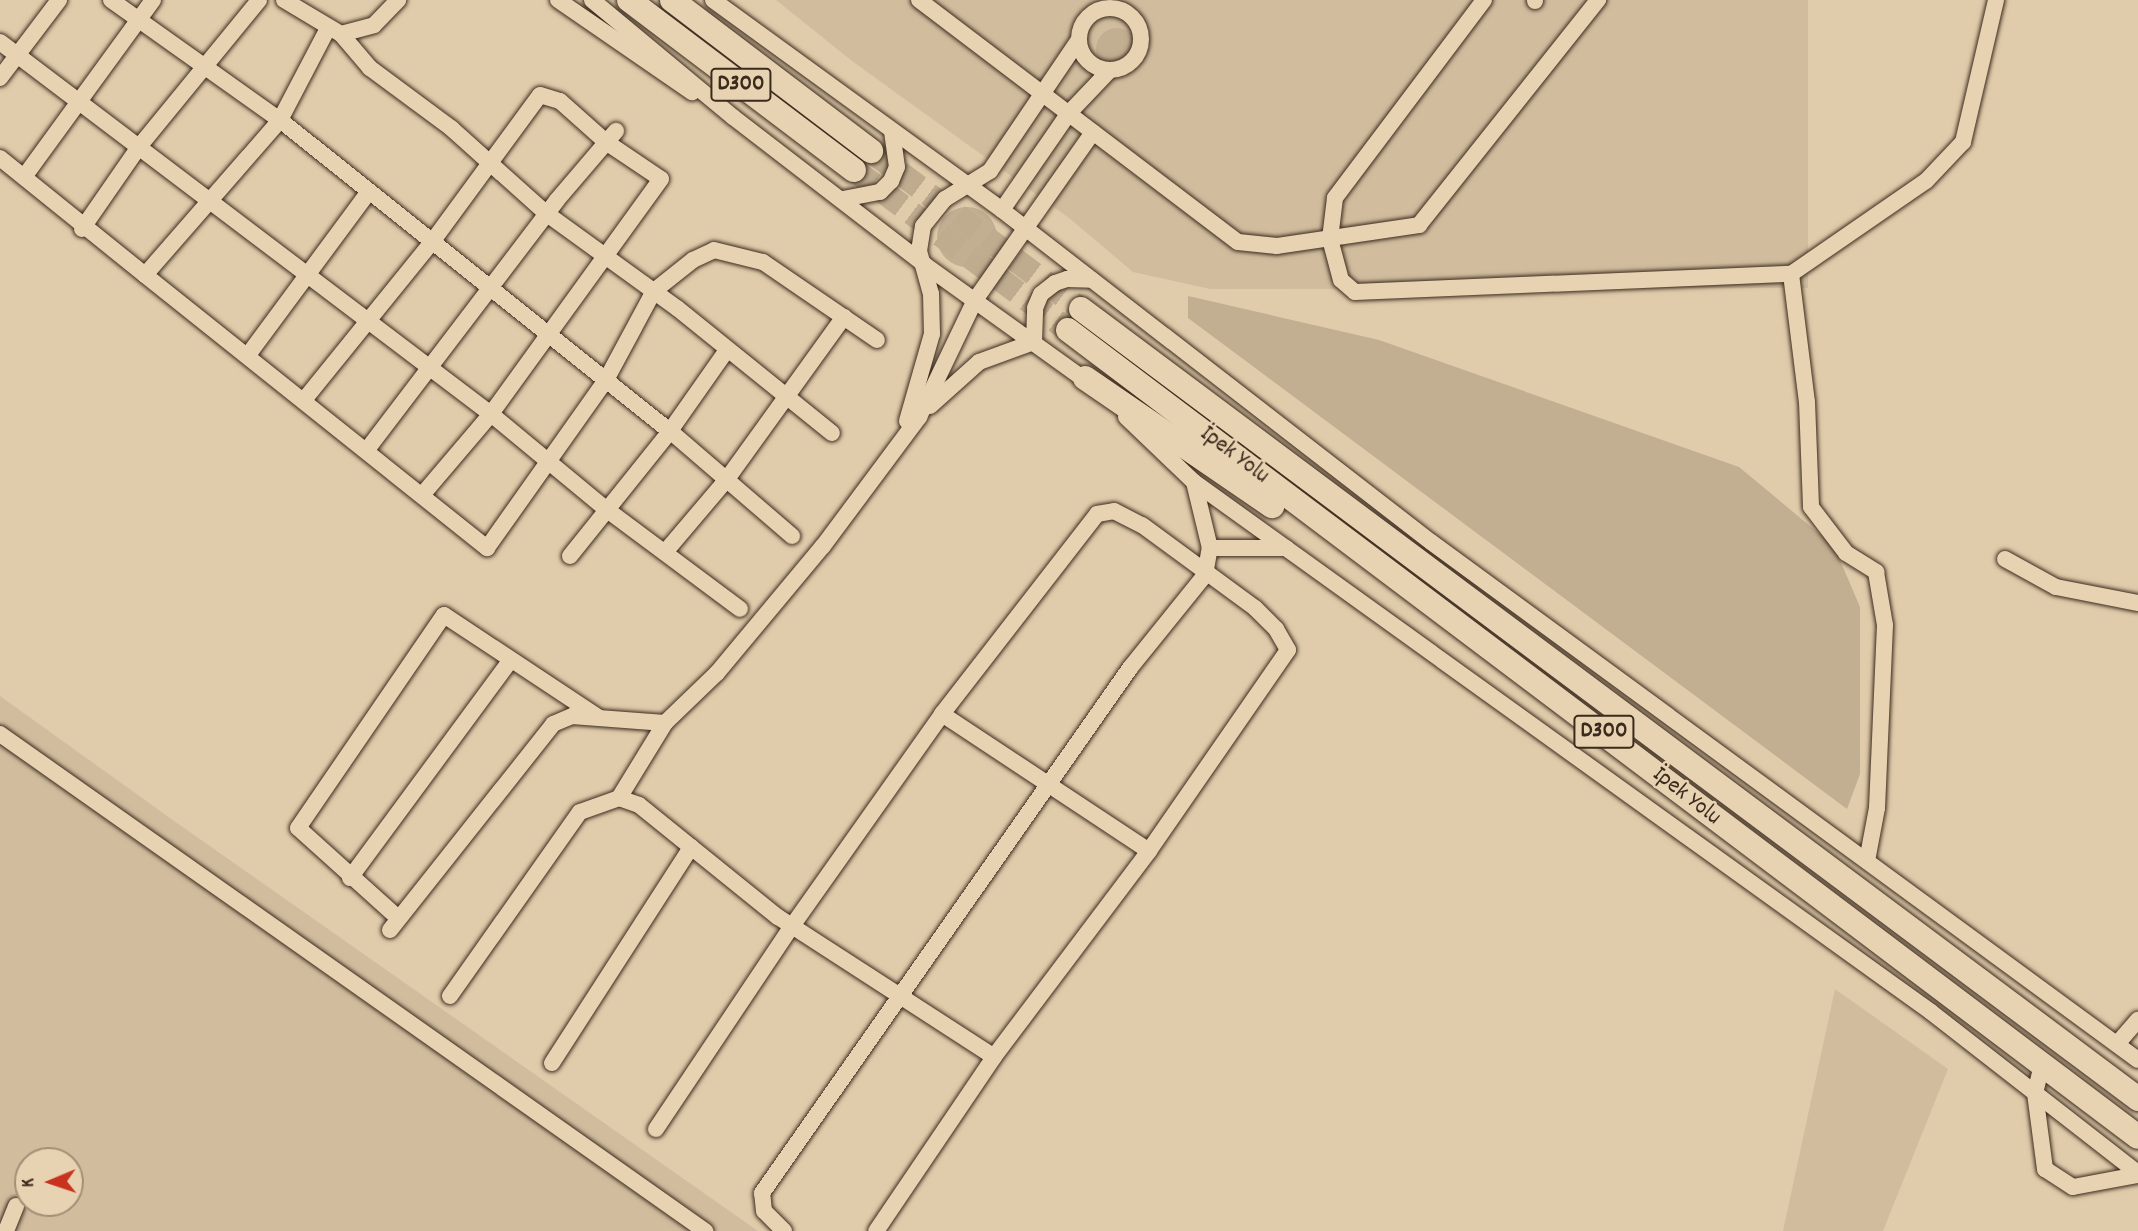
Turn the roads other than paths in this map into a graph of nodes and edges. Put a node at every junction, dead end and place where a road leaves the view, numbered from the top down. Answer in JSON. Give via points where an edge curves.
{"nodes":[{"id":1,"x":59,"y":0,"type":"edge"},
{"id":2,"x":111,"y":0,"type":"edge"},
{"id":3,"x":153,"y":0,"type":"edge"},
{"id":4,"x":259,"y":0,"type":"edge"},
{"id":5,"x":284,"y":0,"type":"edge"},
{"id":6,"x":398,"y":0,"type":"edge"},
{"id":7,"x":558,"y":0,"type":"edge"},
{"id":8,"x":593,"y":0,"type":"edge"},
{"id":9,"x":629,"y":0,"type":"edge"},
{"id":10,"x":672,"y":0,"type":"edge"},
{"id":11,"x":713,"y":0,"type":"edge"},
{"id":12,"x":919,"y":0,"type":"edge"},
{"id":13,"x":1484,"y":0,"type":"edge"},
{"id":14,"x":1598,"y":0,"type":"edge"},
{"id":15,"x":1996,"y":0,"type":"edge"},
{"id":16,"x":139,"y":20,"type":"junction"},
{"id":17,"x":335,"y":31,"type":"junction"},
{"id":18,"x":1079,"y":41,"type":"junction"},
{"id":19,"x":0,"y":42,"type":"edge"},
{"id":20,"x":18,"y":56,"type":"junction"},
{"id":21,"x":205,"y":68,"type":"junction"},
{"id":22,"x":1109,"y":71,"type":"junction"},
{"id":23,"x":0,"y":78,"type":"edge"},
{"id":24,"x":1046,"y":95,"type":"junction"},
{"id":25,"x":75,"y":103,"type":"junction"},
{"id":26,"x":1069,"y":113,"type":"junction"},
{"id":27,"x":733,"y":117,"type":"junction"},
{"id":28,"x":280,"y":120,"type":"junction"},
{"id":29,"x":1093,"y":132,"type":"junction"},
{"id":30,"x":892,"y":133,"type":"junction"},
{"id":31,"x":611,"y":137,"type":"junction"},
{"id":32,"x":138,"y":148,"type":"junction"},
{"id":33,"x":872,"y":150,"type":"tunnel mouth"},
{"id":34,"x":0,"y":158,"type":"edge"},
{"id":35,"x":488,"y":166,"type":"junction"},
{"id":36,"x":854,"y":170,"type":"tunnel mouth"},
{"id":37,"x":24,"y":177,"type":"junction"},
{"id":38,"x":967,"y":188,"type":"junction"},
{"id":39,"x":368,"y":193,"type":"junction"},
{"id":40,"x":843,"y":199,"type":"junction"},
{"id":41,"x":211,"y":204,"type":"junction"},
{"id":42,"x":1002,"y":210,"type":"junction"},
{"id":43,"x":547,"y":214,"type":"junction"},
{"id":44,"x":1024,"y":228,"type":"junction"},
{"id":45,"x":82,"y":229,"type":"junction"},
{"id":46,"x":1330,"y":239,"type":"junction"},
{"id":47,"x":432,"y":242,"type":"junction"},
{"id":48,"x":603,"y":257,"type":"junction"},
{"id":49,"x":925,"y":265,"type":"junction"},
{"id":50,"x":1791,"y":274,"type":"junction"},
{"id":51,"x":145,"y":275,"type":"junction"},
{"id":52,"x":309,"y":275,"type":"junction"},
{"id":53,"x":1094,"y":281,"type":"junction"},
{"id":54,"x":489,"y":288,"type":"junction"},
{"id":55,"x":654,"y":291,"type":"junction"},
{"id":56,"x":975,"y":300,"type":"junction"},
{"id":57,"x":1081,"y":309,"type":"tunnel mouth"},
{"id":58,"x":844,"y":317,"type":"junction"},
{"id":59,"x":370,"y":322,"type":"junction"},
{"id":60,"x":1068,"y":330,"type":"tunnel mouth"},
{"id":61,"x":549,"y":337,"type":"junction"},
{"id":62,"x":877,"y":340,"type":"dead end"},
{"id":63,"x":1034,"y":342,"type":"junction"},
{"id":64,"x":727,"y":350,"type":"junction"},
{"id":65,"x":248,"y":355,"type":"junction"},
{"id":66,"x":429,"y":368,"type":"junction"},
{"id":67,"x":1085,"y":378,"type":"junction"},
{"id":68,"x":606,"y":380,"type":"junction"},
{"id":69,"x":787,"y":398,"type":"junction"},
{"id":70,"x":304,"y":400,"type":"junction"},
{"id":71,"x":491,"y":414,"type":"junction"},
{"id":72,"x":919,"y":417,"type":"junction"},
{"id":73,"x":670,"y":431,"type":"junction"},
{"id":74,"x":832,"y":433,"type":"dead end"},
{"id":75,"x":897,"y":446,"type":"junction"},
{"id":76,"x":366,"y":452,"type":"junction"},
{"id":77,"x":549,"y":461,"type":"junction"},
{"id":78,"x":727,"y":479,"type":"junction"},
{"id":79,"x":1194,"y":482,"type":"junction"},
{"id":80,"x":423,"y":494,"type":"junction"},
{"id":81,"x":606,"y":509,"type":"junction"},
{"id":82,"x":792,"y":536,"type":"dead end"},
{"id":83,"x":1210,"y":548,"type":"junction"},
{"id":84,"x":1286,"y":548,"type":"junction"},
{"id":85,"x":666,"y":551,"type":"junction"},
{"id":86,"x":570,"y":556,"type":"dead end"},
{"id":87,"x":2005,"y":559,"type":"dead end"},
{"id":88,"x":1205,"y":575,"type":"junction"},
{"id":89,"x":2138,"y":603,"type":"edge"},
{"id":90,"x":740,"y":609,"type":"dead end"},
{"id":91,"x":510,"y":661,"type":"junction"},
{"id":92,"x":942,"y":714,"type":"junction"},
{"id":93,"x":600,"y":718,"type":"junction"},
{"id":94,"x":665,"y":723,"type":"junction"},
{"id":95,"x":0,"y":734,"type":"edge"},
{"id":96,"x":1046,"y":787,"type":"junction"},
{"id":97,"x":619,"y":798,"type":"junction"},
{"id":98,"x":1742,"y":841,"type":"junction"},
{"id":99,"x":691,"y":847,"type":"junction"},
{"id":100,"x":1149,"y":851,"type":"junction"},
{"id":101,"x":1867,"y":861,"type":"junction"},
{"id":102,"x":350,"y":878,"type":"junction"},
{"id":103,"x":792,"y":926,"type":"junction"},
{"id":104,"x":450,"y":996,"type":"dead end"},
{"id":105,"x":898,"y":996,"type":"junction"},
{"id":106,"x":2138,"y":1020,"type":"edge"},
{"id":107,"x":2118,"y":1044,"type":"junction"},
{"id":108,"x":994,"y":1057,"type":"junction"},
{"id":109,"x":2138,"y":1060,"type":"edge"},
{"id":110,"x":552,"y":1063,"type":"dead end"},
{"id":111,"x":2042,"y":1065,"type":"junction"},
{"id":112,"x":2035,"y":1093,"type":"junction"},
{"id":113,"x":2138,"y":1099,"type":"edge"},
{"id":114,"x":656,"y":1129,"type":"dead end"},
{"id":115,"x":2138,"y":1137,"type":"edge"},
{"id":116,"x":2138,"y":1174,"type":"edge"},
{"id":117,"x":14,"y":1211,"type":"edge"},
{"id":118,"x":6,"y":1231,"type":"edge"},
{"id":119,"x":705,"y":1231,"type":"edge"},
{"id":120,"x":784,"y":1231,"type":"edge"},
{"id":121,"x":876,"y":1231,"type":"edge"}],
"edges":[{"from":1,"to":20,"type":"street"},
{"from":2,"to":16,"type":"street"},
{"from":3,"to":16,"type":"street"},
{"from":4,"to":21,"type":"street"},
{"from":5,"to":17,"type":"street"},
{"from":6,"to":17,"type":"street","via":[[374,25]]},
{"from":7,"to":27,"type":"street","via":[[641,61]]},
{"from":8,"to":27,"type":"street"},
{"from":9,"to":36,"type":"highway","number":"D300"},
{"from":10,"to":33,"type":"highway","number":"D300"},
{"from":11,"to":30,"type":"street"},
{"from":12,"to":24,"type":"street"},
{"from":13,"to":46,"type":"street","via":[[1335,198]]},
{"from":14,"to":46,"type":"street","via":[[1419,225]]},
{"from":15,"to":50,"type":"street","via":[[1963,142],[1926,181]]},
{"from":16,"to":21,"type":"street"},
{"from":16,"to":25,"type":"street"},
{"from":17,"to":28,"type":"street"},
{"from":17,"to":35,"type":"street","via":[[370,68],[450,128]]},
{"from":18,"to":22,"type":"street","via":[[1091,65]]},
{"from":18,"to":22,"type":"street","via":[[1080,29],[1093,13],[1114,8],[1133,18],[1139,27],[1140,48],[1128,65]]},
{"from":18,"to":24,"type":"street"},
{"from":19,"to":20,"type":"street"},
{"from":20,"to":23,"type":"street"},
{"from":20,"to":25,"type":"street"},
{"from":21,"to":28,"type":"street"},
{"from":21,"to":32,"type":"street"},
{"from":22,"to":26,"type":"street"},
{"from":24,"to":26,"type":"street"},
{"from":24,"to":38,"type":"street","via":[[990,171]]},
{"from":25,"to":32,"type":"street"},
{"from":25,"to":37,"type":"street"},
{"from":26,"to":29,"type":"street"},
{"from":26,"to":42,"type":"street"},
{"from":27,"to":40,"type":"street"},
{"from":28,"to":39,"type":"street"},
{"from":28,"to":41,"type":"street"},
{"from":29,"to":44,"type":"street"},
{"from":29,"to":46,"type":"street","via":[[1238,242],[1277,246]]},
{"from":30,"to":38,"type":"street"},
{"from":30,"to":40,"type":"street","via":[[897,167],[891,181],[880,192]]},
{"from":31,"to":35,"type":"street","via":[[561,101],[540,95]]},
{"from":31,"to":43,"type":"street"},
{"from":31,"to":48,"type":"street","via":[[661,179]]},
{"from":32,"to":41,"type":"street"},
{"from":32,"to":45,"type":"street"},
{"from":34,"to":37,"type":"street"},
{"from":35,"to":43,"type":"street"},
{"from":35,"to":47,"type":"street"},
{"from":37,"to":45,"type":"street"},
{"from":38,"to":42,"type":"street"},
{"from":38,"to":49,"type":"street","via":[[945,199],[923,226],[919,251]]},
{"from":39,"to":47,"type":"street"},
{"from":39,"to":52,"type":"street"},
{"from":40,"to":49,"type":"street"},
{"from":41,"to":51,"type":"street"},
{"from":41,"to":52,"type":"street"},
{"from":42,"to":44,"type":"street"},
{"from":43,"to":48,"type":"street"},
{"from":43,"to":54,"type":"street"},
{"from":44,"to":53,"type":"street"},
{"from":44,"to":56,"type":"street","via":[[1003,266]]},
{"from":45,"to":51,"type":"street"},
{"from":46,"to":50,"type":"street","via":[[1341,280],[1355,292]]},
{"from":47,"to":54,"type":"street"},
{"from":47,"to":59,"type":"street"},
{"from":48,"to":55,"type":"street"},
{"from":48,"to":61,"type":"street"},
{"from":49,"to":56,"type":"street"},
{"from":49,"to":75,"type":"street","via":[[932,334],[917,396]]},
{"from":50,"to":101,"type":"street","via":[[1807,402],[1811,507],[1846,553],[1876,572],[1885,625],[1877,808]]},
{"from":51,"to":65,"type":"street"},
{"from":52,"to":59,"type":"street"},
{"from":52,"to":65,"type":"street"},
{"from":53,"to":63,"type":"street","via":[[1067,279],[1041,294],[1034,316]]},
{"from":53,"to":101,"type":"street","via":[[1431,542]]},
{"from":54,"to":61,"type":"street"},
{"from":54,"to":66,"type":"street"},
{"from":55,"to":58,"type":"street","via":[[693,260],[714,250],[763,262]]},
{"from":55,"to":64,"type":"street"},
{"from":55,"to":68,"type":"street"},
{"from":56,"to":63,"type":"street"},
{"from":56,"to":72,"type":"street"},
{"from":57,"to":113,"type":"highway","name":"İpek Yolu","number":"D300"},
{"from":58,"to":62,"type":"street"},
{"from":58,"to":69,"type":"street"},
{"from":59,"to":66,"type":"street"},
{"from":59,"to":70,"type":"street"},
{"from":60,"to":98,"type":"highway","name":"İpek Yolu","number":"D300","via":[[1575,709]]},
{"from":61,"to":68,"type":"street"},
{"from":61,"to":71,"type":"street"},
{"from":63,"to":67,"type":"street"},
{"from":63,"to":72,"type":"street","via":[[979,362]]},
{"from":64,"to":69,"type":"street"},
{"from":64,"to":73,"type":"street"},
{"from":65,"to":70,"type":"street"},
{"from":66,"to":71,"type":"street"},
{"from":66,"to":76,"type":"street"},
{"from":67,"to":79,"type":"street"},
{"from":67,"to":98,"type":"highway","via":[[1171,434]]},
{"from":68,"to":73,"type":"street"},
{"from":68,"to":77,"type":"street"},
{"from":69,"to":74,"type":"street"},
{"from":69,"to":78,"type":"street"},
{"from":70,"to":76,"type":"street"},
{"from":71,"to":77,"type":"street"},
{"from":71,"to":80,"type":"street"},
{"from":72,"to":75,"type":"street"},
{"from":73,"to":78,"type":"street"},
{"from":73,"to":81,"type":"street"},
{"from":75,"to":94,"type":"street","via":[[823,546],[718,673]]},
{"from":76,"to":80,"type":"street"},
{"from":77,"to":80,"type":"street","via":[[487,548]]},
{"from":77,"to":81,"type":"street"},
{"from":78,"to":82,"type":"street"},
{"from":78,"to":85,"type":"street"},
{"from":79,"to":83,"type":"street"},
{"from":79,"to":84,"type":"street"},
{"from":81,"to":85,"type":"street"},
{"from":81,"to":86,"type":"street"},
{"from":83,"to":84,"type":"street"},
{"from":83,"to":88,"type":"street"},
{"from":84,"to":112,"type":"street","via":[[1763,889]]},
{"from":85,"to":90,"type":"street"},
{"from":87,"to":89,"type":"street","via":[[2056,587]]},
{"from":88,"to":92,"type":"street","via":[[1142,525],[1114,511],[1097,514]]},
{"from":88,"to":96,"type":"street","via":[[1130,668]]},
{"from":88,"to":100,"type":"street","via":[[1255,607],[1288,650]]},
{"from":91,"to":93,"type":"street"},
{"from":91,"to":102,"type":"street"},
{"from":91,"to":102,"type":"street","via":[[444,615],[298,828]]},
{"from":92,"to":96,"type":"street"},
{"from":92,"to":103,"type":"street"},
{"from":93,"to":94,"type":"street"},
{"from":93,"to":102,"type":"street","via":[[572,716],[553,724],[394,924]]},
{"from":94,"to":97,"type":"street"},
{"from":95,"to":119,"type":"street"},
{"from":96,"to":100,"type":"street"},
{"from":96,"to":105,"type":"street"},
{"from":97,"to":99,"type":"street","via":[[639,805]]},
{"from":97,"to":104,"type":"street","via":[[580,812]]},
{"from":98,"to":111,"type":"highway","name":"İpek Yolu","number":"D300"},
{"from":99,"to":103,"type":"street"},
{"from":99,"to":110,"type":"street"},
{"from":100,"to":108,"type":"street"},
{"from":101,"to":107,"type":"street"},
{"from":103,"to":105,"type":"street"},
{"from":103,"to":114,"type":"street"},
{"from":105,"to":108,"type":"street"},
{"from":105,"to":120,"type":"street","via":[[762,1193],[764,1211]]},
{"from":106,"to":107,"type":"street"},
{"from":107,"to":109,"type":"street"},
{"from":108,"to":121,"type":"street"},
{"from":111,"to":112,"type":"street"},
{"from":111,"to":115,"type":"highway","name":"İpek Yolu","number":"D300"},
{"from":112,"to":116,"type":"street"},
{"from":112,"to":116,"type":"street","via":[[2045,1170],[2073,1187]]},
{"from":117,"to":118,"type":"street"}]}
